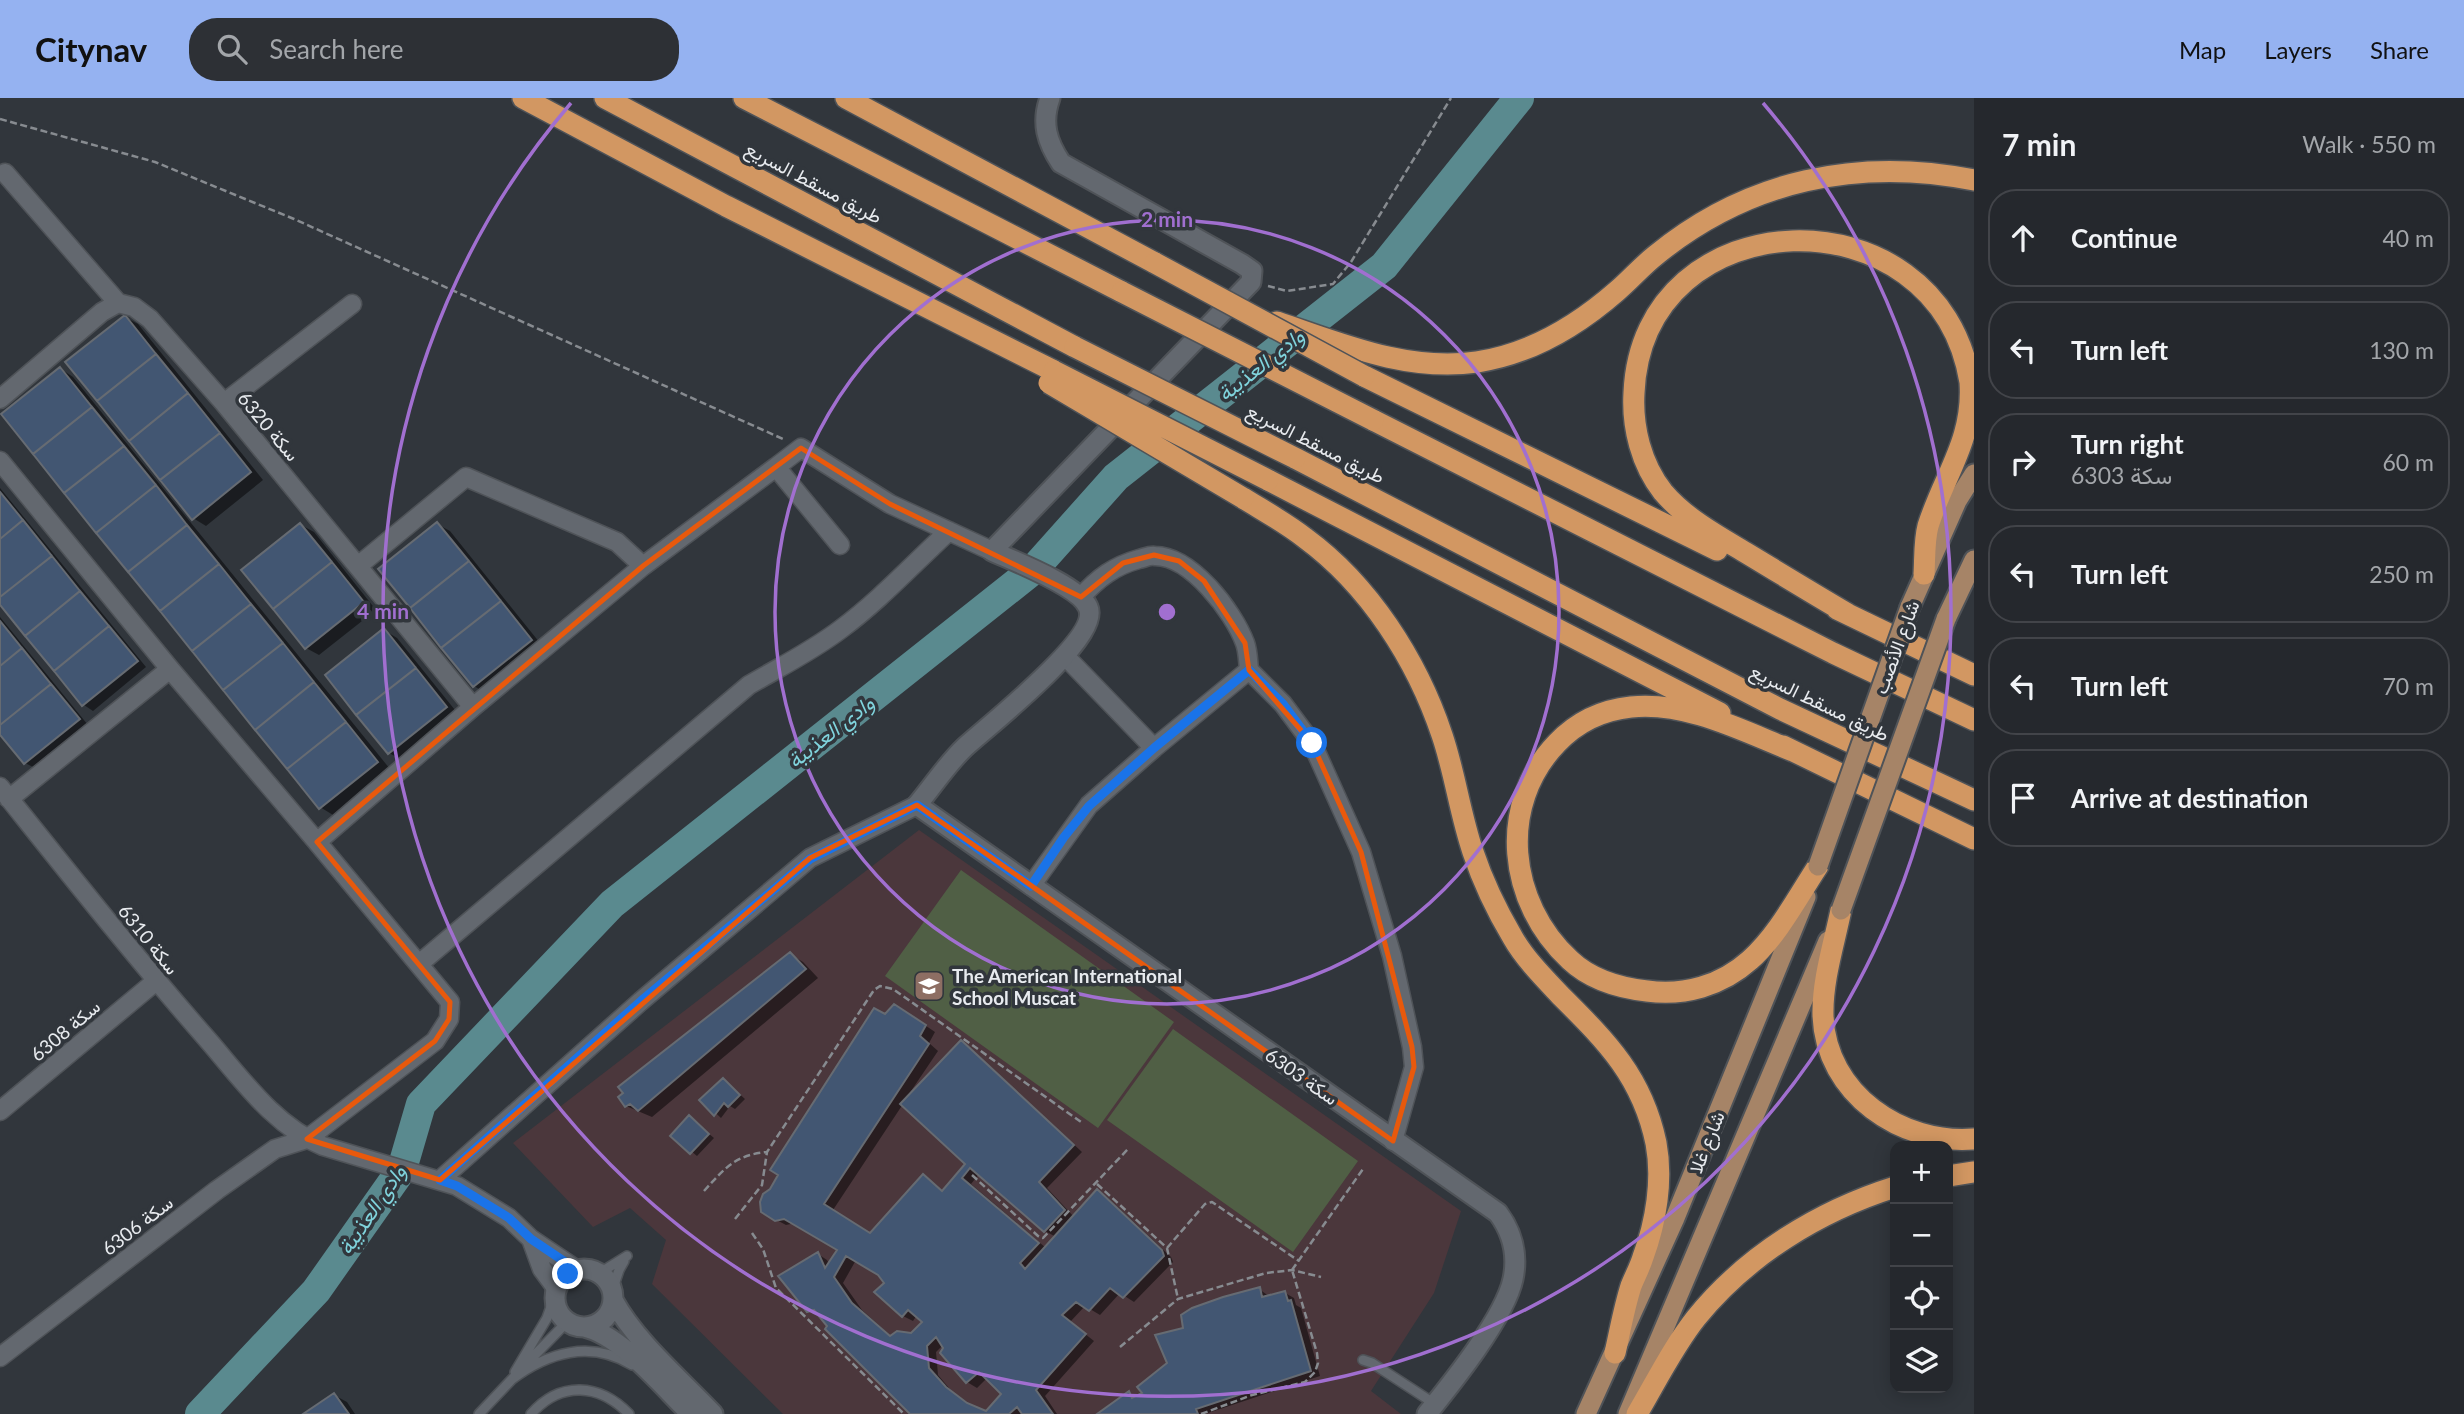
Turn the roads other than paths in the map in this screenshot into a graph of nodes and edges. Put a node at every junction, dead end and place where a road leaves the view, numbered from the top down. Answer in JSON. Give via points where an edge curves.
{"nodes":[{"id":1,"x":523,"y":98,"type":"edge"},
{"id":2,"x":605,"y":98,"type":"edge"},
{"id":3,"x":744,"y":98,"type":"edge"},
{"id":4,"x":846,"y":98,"type":"edge"},
{"id":5,"x":1050,"y":98,"type":"edge"},
{"id":6,"x":5,"y":173,"type":"dead end"},
{"id":7,"x":1974,"y":180,"type":"edge"},
{"id":8,"x":118,"y":303,"type":"junction"},
{"id":9,"x":352,"y":304,"type":"dead end"},
{"id":10,"x":1246,"y":312,"type":"junction"},
{"id":11,"x":1051,"y":376,"type":"junction"},
{"id":12,"x":0,"y":399,"type":"edge"},
{"id":13,"x":224,"y":403,"type":"junction"},
{"id":14,"x":0,"y":461,"type":"edge"},
{"id":15,"x":776,"y":467,"type":"junction"},
{"id":16,"x":1974,"y":474,"type":"edge"},
{"id":17,"x":949,"y":531,"type":"junction"},
{"id":18,"x":840,"y":545,"type":"dead end"},
{"id":19,"x":992,"y":551,"type":"junction"},
{"id":20,"x":1974,"y":560,"type":"edge"},
{"id":21,"x":358,"y":566,"type":"junction"},
{"id":22,"x":643,"y":566,"type":"junction"},
{"id":23,"x":1924,"y":574,"type":"junction"},
{"id":24,"x":1081,"y":597,"type":"junction"},
{"id":25,"x":1848,"y":614,"type":"junction"},
{"id":26,"x":1066,"y":657,"type":"junction"},
{"id":27,"x":170,"y":670,"type":"junction"},
{"id":28,"x":1249,"y":670,"type":"junction"},
{"id":29,"x":1974,"y":676,"type":"edge"},
{"id":30,"x":473,"y":707,"type":"junction"},
{"id":31,"x":1974,"y":720,"type":"edge"},
{"id":32,"x":1154,"y":748,"type":"junction"},
{"id":33,"x":1793,"y":751,"type":"junction"},
{"id":34,"x":5,"y":793,"type":"edge"},
{"id":35,"x":1974,"y":800,"type":"edge"},
{"id":36,"x":917,"y":805,"type":"junction"},
{"id":37,"x":1970,"y":838,"type":"edge"},
{"id":38,"x":317,"y":842,"type":"junction"},
{"id":39,"x":1818,"y":866,"type":"junction"},
{"id":40,"x":1031,"y":886,"type":"junction"},
{"id":41,"x":1841,"y":909,"type":"junction"},
{"id":42,"x":419,"y":964,"type":"junction"},
{"id":43,"x":156,"y":981,"type":"junction"},
{"id":44,"x":2,"y":1104,"type":"edge"},
{"id":45,"x":307,"y":1139,"type":"junction"},
{"id":46,"x":1974,"y":1139,"type":"edge"},
{"id":47,"x":1393,"y":1141,"type":"junction"},
{"id":48,"x":1974,"y":1172,"type":"edge"},
{"id":49,"x":1953,"y":1175,"type":"edge"},
{"id":50,"x":440,"y":1180,"type":"junction"},
{"id":51,"x":1890,"y":1189,"type":"edge"},
{"id":52,"x":531,"y":1239,"type":"junction"},
{"id":53,"x":584,"y":1270,"type":"junction"},
{"id":54,"x":555,"y":1293,"type":"junction"},
{"id":55,"x":612,"y":1296,"type":"junction"},
{"id":56,"x":575,"y":1325,"type":"junction"},
{"id":57,"x":1615,"y":1353,"type":"junction"},
{"id":58,"x":0,"y":1357,"type":"edge"},
{"id":59,"x":1363,"y":1360,"type":"dead end"},
{"id":60,"x":649,"y":1374,"type":"junction"},
{"id":61,"x":511,"y":1380,"type":"junction"},
{"id":62,"x":1431,"y":1409,"type":"edge"},
{"id":63,"x":535,"y":1410,"type":"edge"},
{"id":64,"x":479,"y":1414,"type":"edge"},
{"id":65,"x":629,"y":1414,"type":"edge"},
{"id":66,"x":691,"y":1414,"type":"edge"},
{"id":67,"x":713,"y":1414,"type":"edge"},
{"id":68,"x":1586,"y":1414,"type":"edge"},
{"id":69,"x":1628,"y":1414,"type":"edge"},
{"id":70,"x":1637,"y":1414,"type":"edge"}],
"edges":[{"from":1,"to":11,"type":"highway"},
{"from":2,"to":35,"type":"highway","name":"طريق مسقط السريع","bridge":true,"via":[[1075,347],[1780,709]]},
{"from":3,"to":31,"type":"highway","bridge":true,"via":[[1820,647]]},
{"from":4,"to":10,"type":"highway","bridge":true},
{"from":5,"to":19,"type":"street","via":[[1045,127],[1061,163],[1242,264],[1252,271],[1251,282]]},
{"from":6,"to":8,"type":"street"},
{"from":7,"to":10,"type":"highway","bridge":true,"via":[[1886,170],[1839,174],[1762,193],[1715,214],[1658,253],[1576,323],[1537,344],[1498,357],[1454,364],[1377,356]]},
{"from":8,"to":12,"type":"street"},
{"from":8,"to":13,"type":"street","name":"سكة 6320","via":[[150,318]]},
{"from":9,"to":13,"type":"street"},
{"from":10,"to":25,"type":"highway","bridge":true,"via":[[1364,376]]},
{"from":11,"to":33,"type":"highway","bridge":true,"via":[[1268,480]]},
{"from":11,"to":57,"type":"highway","bridge":true,"via":[[1305,537],[1352,580],[1385,622],[1417,676],[1442,734],[1473,852],[1493,901],[1532,964],[1614,1050],[1634,1080],[1649,1117],[1656,1144],[1655,1220]]},
{"from":13,"to":21,"type":"street","name":"سكة 6320"},
{"from":14,"to":27,"type":"street"},
{"from":15,"to":17,"type":"street","via":[[802,448],[890,505]]},
{"from":15,"to":18,"type":"street"},
{"from":15,"to":22,"type":"street"},
{"from":16,"to":23,"type":"main road","name":"شارع الأنصب"},
{"from":17,"to":19,"type":"street"},
{"from":17,"to":42,"type":"street","via":[[841,629],[749,685]]},
{"from":19,"to":24,"type":"street"},
{"from":20,"to":41,"type":"main road","name":"شارع الأنصب","bridge":true,"via":[[1946,619]]},
{"from":21,"to":22,"type":"street","via":[[466,477],[617,542]]},
{"from":21,"to":30,"type":"street","name":"سكة 6320"},
{"from":22,"to":30,"type":"street"},
{"from":23,"to":25,"type":"highway","via":[[1928,527],[1970,425],[1970,381],[1948,321],[1919,285],[1858,248],[1805,239],[1780,240],[1716,260],[1683,285],[1657,316],[1646,339],[1634,392],[1634,424],[1642,451],[1664,492],[1700,525]]},
{"from":23,"to":39,"type":"main road","name":"شارع الأنصب","bridge":true},
{"from":24,"to":26,"type":"street","via":[[1090,618]]},
{"from":24,"to":28,"type":"street","via":[[1098,578],[1123,563],[1154,555],[1179,561],[1204,581],[1226,609],[1245,643]]},
{"from":25,"to":29,"type":"highway"},
{"from":26,"to":32,"type":"street"},
{"from":26,"to":36,"type":"street","via":[[962,750]]},
{"from":27,"to":34,"type":"street"},
{"from":27,"to":38,"type":"street"},
{"from":28,"to":32,"type":"street"},
{"from":28,"to":47,"type":"street","via":[[1283,704],[1312,743],[1361,852],[1392,956],[1412,1047],[1414,1067]]},
{"from":30,"to":38,"type":"street"},
{"from":32,"to":40,"type":"street","via":[[1089,806]]},
{"from":33,"to":37,"type":"highway"},
{"from":33,"to":39,"type":"highway","via":[[1686,712],[1633,706],[1604,711],[1566,733],[1537,766],[1519,812],[1519,869],[1528,902],[1570,961],[1591,975],[1629,989],[1677,993],[1720,980],[1749,960],[1780,925]]},
{"from":34,"to":43,"type":"street","name":"سكة 6310"},
{"from":36,"to":40,"type":"street","name":"سكة 6303"},
{"from":36,"to":50,"type":"street","via":[[810,859]]},
{"from":38,"to":42,"type":"street"},
{"from":39,"to":57,"type":"main road","name":"شارع غلا"},
{"from":40,"to":47,"type":"street","name":"سكة 6303"},
{"from":41,"to":46,"type":"highway","via":[[1823,1016],[1831,1052],[1848,1084],[1872,1110],[1899,1127],[1938,1138]]},
{"from":41,"to":69,"type":"main road","name":"شارع غلا"},
{"from":42,"to":45,"type":"street","name":"سكة 6306","via":[[450,1002],[449,1019],[435,1041]]},
{"from":43,"to":44,"type":"street","name":"سكة 6308"},
{"from":43,"to":45,"type":"street","name":"سكة 6310","via":[[271,1112]]},
{"from":45,"to":50,"type":"street","name":"سكة 6310"},
{"from":45,"to":58,"type":"street","name":"سكة 6306","via":[[275,1149],[217,1190]]},
{"from":47,"to":62,"type":"street","name":"سكة 6303","via":[[1498,1213],[1508,1226],[1514,1250],[1509,1292],[1486,1334]]},
{"from":48,"to":49,"type":"highway"},
{"from":50,"to":52,"type":"street","name":"سكة 6310","via":[[509,1218]]},
{"from":51,"to":70,"type":"highway","via":[[1801,1229],[1724,1287],[1695,1320]]},
{"from":52,"to":53,"type":"street","name":"سكة 6310"},
{"from":52,"to":54,"type":"street"},
{"from":53,"to":54,"type":"street","via":[[568,1274]]},
{"from":53,"to":55,"type":"street","via":[[605,1278]]},
{"from":53,"to":55,"type":"lane","via":[[606,1269],[627,1256]]},
{"from":54,"to":56,"type":"street","via":[[560,1316]]},
{"from":54,"to":61,"type":"lane","via":[[547,1318]]},
{"from":55,"to":56,"type":"street","via":[[607,1316],[600,1322]]},
{"from":55,"to":67,"type":"street","via":[[640,1337]]},
{"from":56,"to":60,"type":"street","via":[[608,1336]]},
{"from":56,"to":61,"type":"lane"},
{"from":57,"to":68,"type":"main road","name":"شارع غلا"},
{"from":59,"to":62,"type":"lane"},
{"from":60,"to":61,"type":"lane","via":[[609,1354],[588,1350],[537,1362]]},
{"from":60,"to":66,"type":"street"},
{"from":61,"to":64,"type":"lane"},
{"from":63,"to":65,"type":"lane","via":[[569,1391],[597,1391]]}]}
